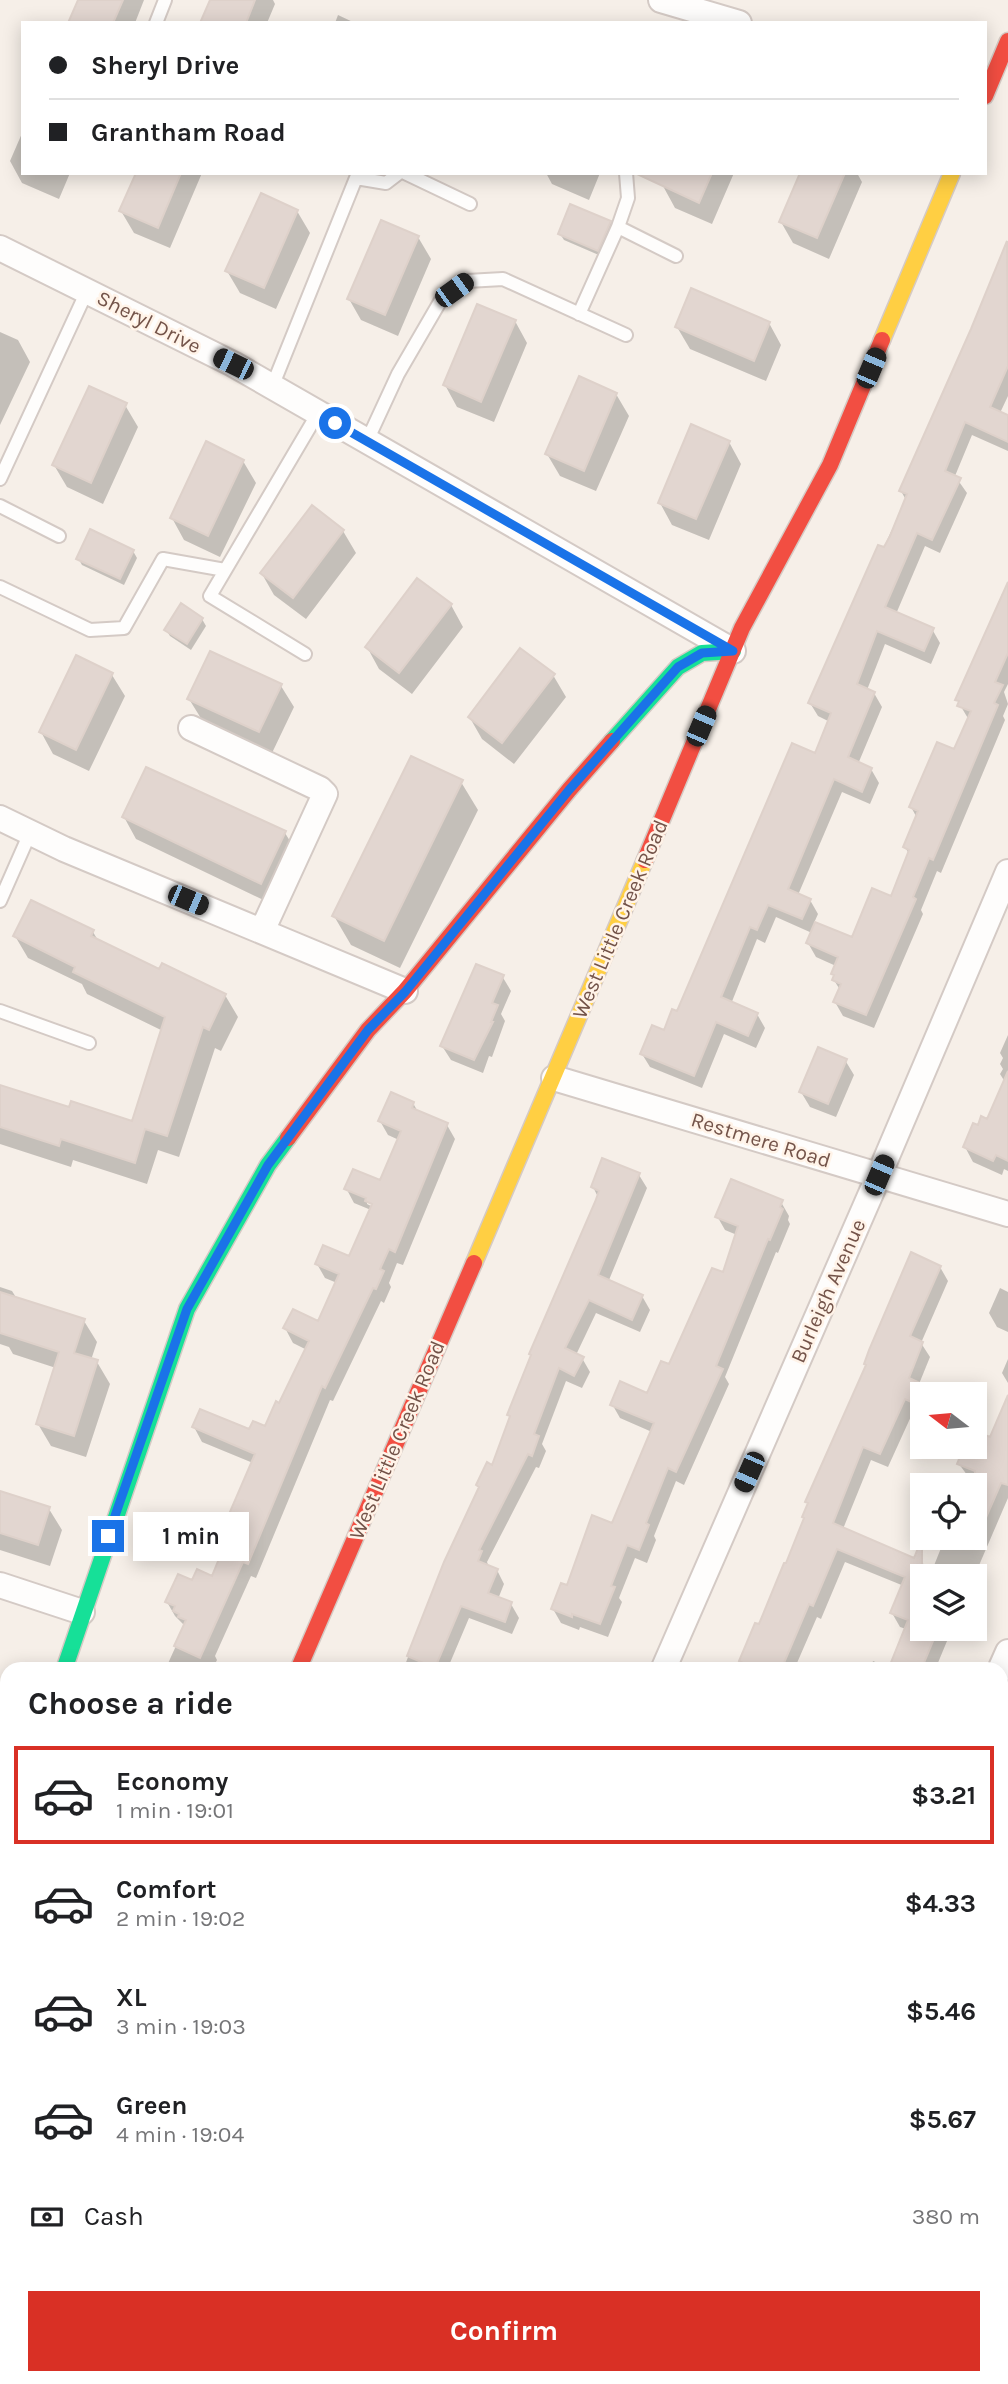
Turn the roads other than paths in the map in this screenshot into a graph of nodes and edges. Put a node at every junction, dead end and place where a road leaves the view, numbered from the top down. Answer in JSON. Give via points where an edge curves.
{"nodes":[{"id":1,"x":165,"y":0,"type":"edge"},
{"id":2,"x":661,"y":0,"type":"edge"},
{"id":3,"x":688,"y":16,"type":"edge"},
{"id":4,"x":157,"y":21,"type":"edge"},
{"id":5,"x":724,"y":21,"type":"edge"},
{"id":6,"x":1008,"y":41,"type":"edge"},
{"id":7,"x":988,"y":96,"type":"edge"},
{"id":8,"x":399,"y":175,"type":"edge"},
{"id":9,"x":406,"y":175,"type":"edge"},
{"id":10,"x":626,"y":175,"type":"edge"},
{"id":11,"x":952,"y":175,"type":"edge"},
{"id":12,"x":470,"y":204,"type":"dead end"},
{"id":13,"x":618,"y":227,"type":"junction"},
{"id":14,"x":0,"y":248,"type":"edge"},
{"id":15,"x":676,"y":256,"type":"dead end"},
{"id":16,"x":87,"y":291,"type":"junction"},
{"id":17,"x":579,"y":314,"type":"junction"},
{"id":18,"x":626,"y":335,"type":"dead end"},
{"id":19,"x":272,"y":387,"type":"junction"},
{"id":20,"x":318,"y":413,"type":"junction"},
{"id":21,"x":368,"y":442,"type":"junction"},
{"id":22,"x":0,"y":479,"type":"edge"},
{"id":23,"x":0,"y":506,"type":"edge"},
{"id":24,"x":59,"y":536,"type":"dead end"},
{"id":25,"x":225,"y":570,"type":"junction"},
{"id":26,"x":0,"y":587,"type":"edge"},
{"id":27,"x":733,"y":651,"type":"junction"},
{"id":28,"x":305,"y":654,"type":"dead end"},
{"id":29,"x":191,"y":728,"type":"dead end"},
{"id":30,"x":0,"y":818,"type":"edge"},
{"id":31,"x":30,"y":833,"type":"junction"},
{"id":32,"x":1008,"y":872,"type":"edge"},
{"id":33,"x":0,"y":901,"type":"edge"},
{"id":34,"x":262,"y":931,"type":"junction"},
{"id":35,"x":405,"y":992,"type":"junction"},
{"id":36,"x":0,"y":1011,"type":"edge"},
{"id":37,"x":89,"y":1043,"type":"dead end"},
{"id":38,"x":554,"y":1078,"type":"junction"},
{"id":39,"x":879,"y":1175,"type":"junction"},
{"id":40,"x":1008,"y":1214,"type":"edge"},
{"id":41,"x":0,"y":1585,"type":"edge"},
{"id":42,"x":82,"y":1612,"type":"junction"},
{"id":43,"x":66,"y":1662,"type":"edge"},
{"id":44,"x":302,"y":1662,"type":"edge"},
{"id":45,"x":666,"y":1662,"type":"edge"}],
"edges":[{"from":1,"to":4,"type":"lane"},
{"from":2,"to":3,"type":"street"},
{"from":3,"to":5,"type":"street"},
{"from":6,"to":7,"type":"main road"},
{"from":8,"to":19,"type":"lane","via":[[386,183],[356,178]]},
{"from":9,"to":12,"type":"lane"},
{"from":10,"to":13,"type":"lane","via":[[628,198]]},
{"from":11,"to":27,"type":"main road","name":"West Little Creek Road","via":[[830,465]]},
{"from":13,"to":15,"type":"lane"},
{"from":13,"to":17,"type":"lane"},
{"from":14,"to":16,"type":"street","name":"Sheryl Drive"},
{"from":16,"to":19,"type":"street","name":"Sheryl Drive"},
{"from":16,"to":22,"type":"lane"},
{"from":17,"to":18,"type":"lane"},
{"from":17,"to":21,"type":"lane","via":[[503,279],[467,281],[441,300],[398,374]]},
{"from":19,"to":20,"type":"street","name":"Sheryl Drive"},
{"from":20,"to":21,"type":"street","name":"Sheryl Drive"},
{"from":20,"to":25,"type":"lane"},
{"from":21,"to":27,"type":"street","name":"Sheryl Drive"},
{"from":23,"to":24,"type":"lane"},
{"from":25,"to":26,"type":"lane","via":[[163,559],[124,628],[90,630]]},
{"from":25,"to":28,"type":"lane","via":[[210,596]]},
{"from":27,"to":35,"type":"main road","via":[[702,653],[678,667],[569,790]]},
{"from":27,"to":38,"type":"main road","name":"West Little Creek Road"},
{"from":29,"to":34,"type":"street","via":[[326,794]]},
{"from":30,"to":31,"type":"street"},
{"from":31,"to":33,"type":"lane"},
{"from":31,"to":34,"type":"street"},
{"from":32,"to":39,"type":"street","name":"Burleigh Avenue"},
{"from":34,"to":35,"type":"street"},
{"from":35,"to":42,"type":"main road","via":[[368,1030],[268,1165],[187,1309]]},
{"from":36,"to":37,"type":"lane"},
{"from":38,"to":39,"type":"street","name":"Restmere Road"},
{"from":38,"to":44,"type":"main road","name":"West Little Creek Road"},
{"from":39,"to":40,"type":"street","name":"Restmere Road"},
{"from":39,"to":45,"type":"street","name":"Burleigh Avenue"},
{"from":41,"to":42,"type":"street"},
{"from":42,"to":43,"type":"main road"}]}
